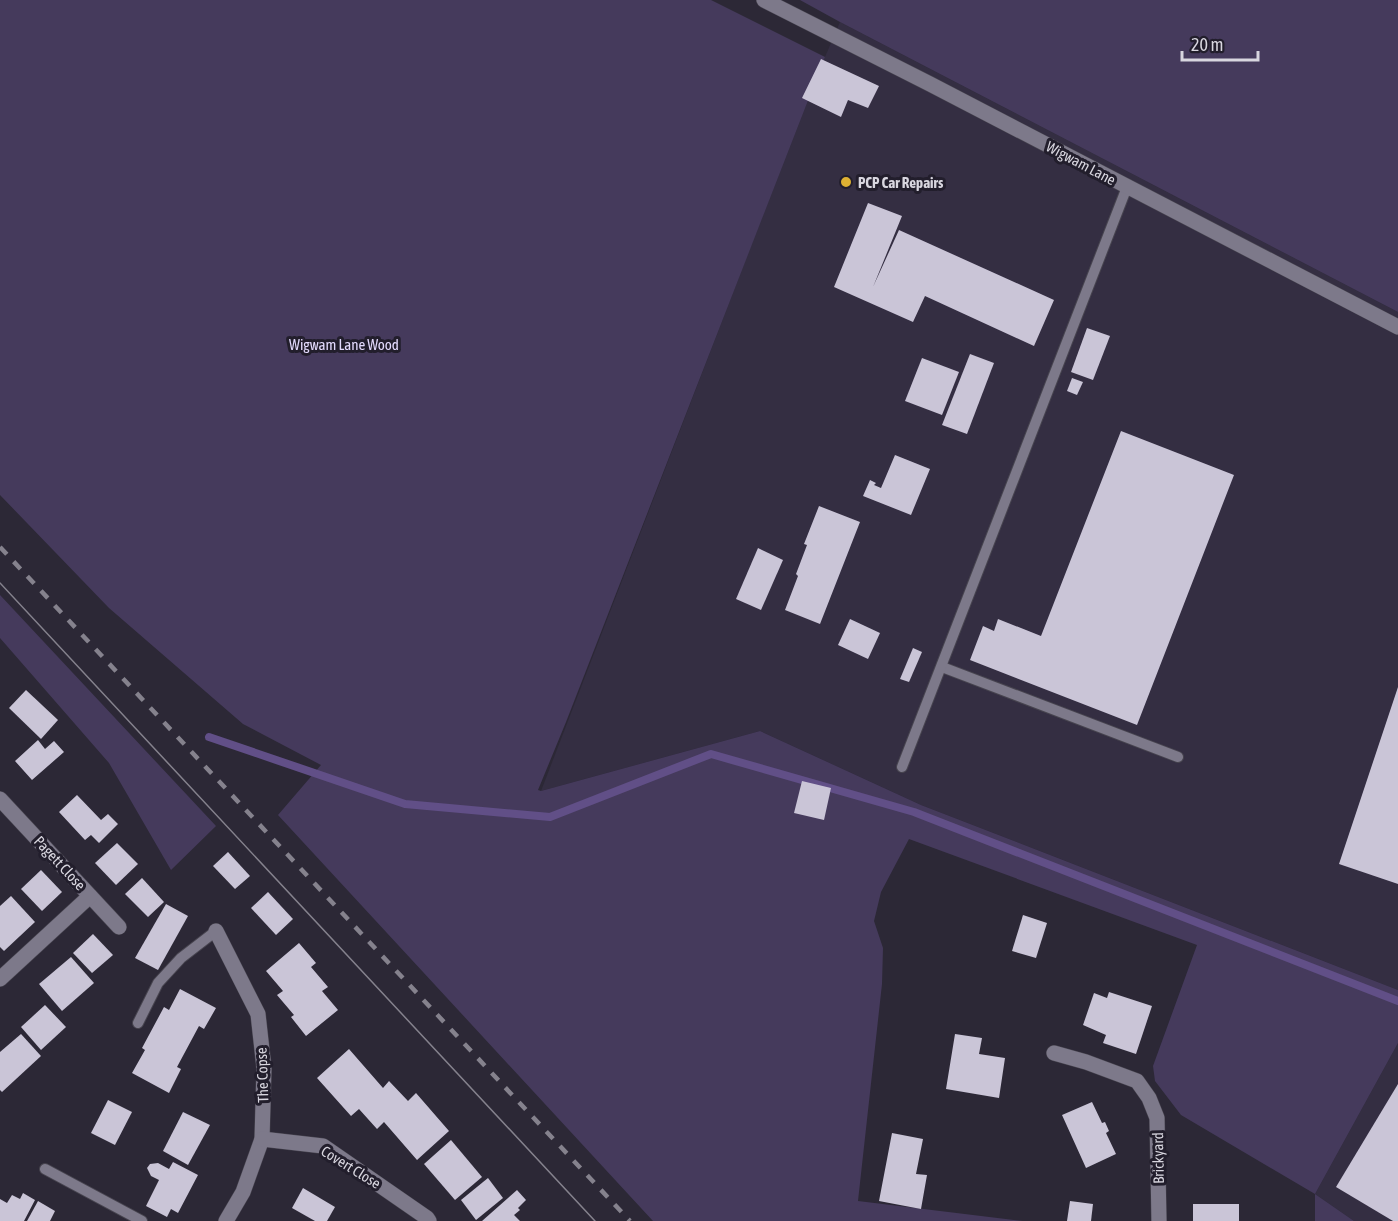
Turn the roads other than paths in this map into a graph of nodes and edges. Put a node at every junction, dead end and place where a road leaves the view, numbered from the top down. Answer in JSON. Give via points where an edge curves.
{"nodes":[{"id":1,"x":764,"y":0,"type":"edge"},
{"id":2,"x":1127,"y":187,"type":"junction"},
{"id":3,"x":1398,"y":327,"type":"edge"},
{"id":4,"x":942,"y":667,"type":"junction"},
{"id":5,"x":1178,"y":757,"type":"dead end"},
{"id":6,"x":902,"y":767,"type":"dead end"},
{"id":7,"x":0,"y":799,"type":"edge"},
{"id":8,"x":90,"y":896,"type":"junction"},
{"id":9,"x":119,"y":927,"type":"dead end"},
{"id":10,"x":216,"y":931,"type":"joint"},
{"id":11,"x":0,"y":979,"type":"edge"},
{"id":12,"x":138,"y":1023,"type":"dead end"},
{"id":13,"x":1054,"y":1053,"type":"dead end"},
{"id":14,"x":262,"y":1139,"type":"junction"},
{"id":15,"x":45,"y":1169,"type":"dead end"},
{"id":16,"x":142,"y":1221,"type":"edge"},
{"id":17,"x":226,"y":1221,"type":"edge"},
{"id":18,"x":429,"y":1221,"type":"edge"},
{"id":19,"x":1159,"y":1221,"type":"edge"}],
"edges":[{"from":1,"to":2,"type":"street","name":"Wigwam Lane"},
{"from":2,"to":3,"type":"street","name":"Wigwam Lane"},
{"from":2,"to":4,"type":"lane"},
{"from":4,"to":5,"type":"lane"},
{"from":4,"to":6,"type":"lane"},
{"from":7,"to":8,"type":"street","name":"Pagett Close"},
{"from":8,"to":9,"type":"street","name":"Pagett Close"},
{"from":8,"to":11,"type":"street"},
{"from":10,"to":12,"type":"lane","via":[[181,958],[158,983]]},
{"from":10,"to":14,"type":"street","name":"The Copse","via":[[258,1014],[264,1068]]},
{"from":13,"to":19,"type":"street","name":"Brickyard","via":[[1137,1081],[1149,1098],[1157,1119]]},
{"from":14,"to":17,"type":"street","name":"The Copse","via":[[243,1192]]},
{"from":14,"to":18,"type":"street","name":"Covert Close","via":[[323,1146]]},
{"from":15,"to":16,"type":"lane"}]}
